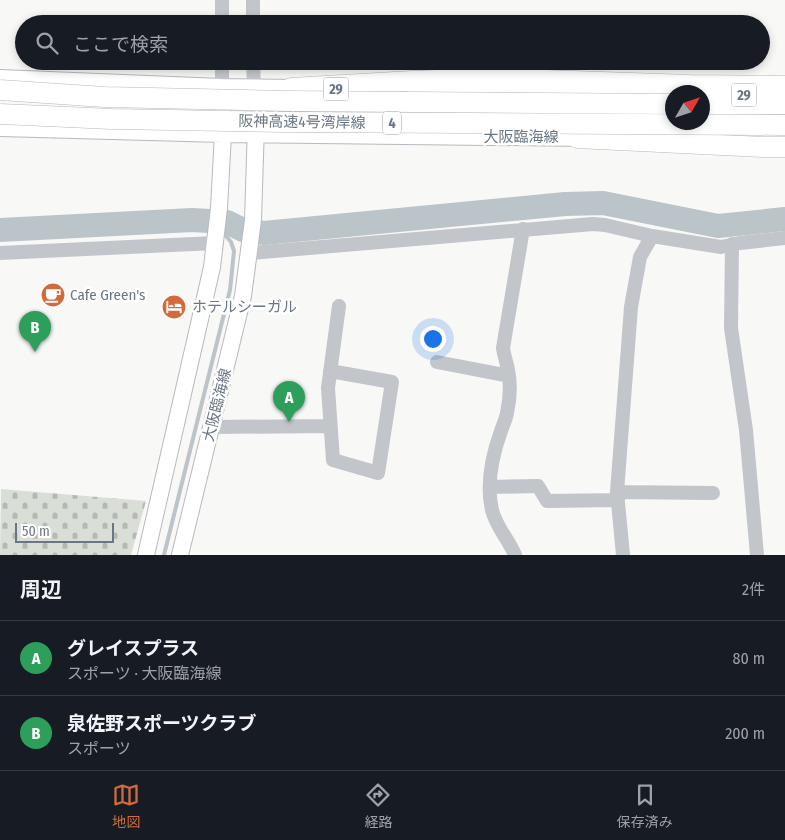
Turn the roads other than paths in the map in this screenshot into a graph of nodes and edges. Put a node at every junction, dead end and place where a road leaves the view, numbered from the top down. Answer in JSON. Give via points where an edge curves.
{"nodes":[{"id":1,"x":222,"y":0,"type":"edge"},
{"id":2,"x":253,"y":0,"type":"edge"},
{"id":3,"x":222,"y":15,"type":"edge"},
{"id":4,"x":253,"y":15,"type":"edge"},
{"id":5,"x":222,"y":70,"type":"edge"},
{"id":6,"x":253,"y":70,"type":"edge"},
{"id":7,"x":0,"y":78,"type":"edge"},
{"id":8,"x":785,"y":86,"type":"edge"},
{"id":9,"x":222,"y":87,"type":"junction"},
{"id":10,"x":254,"y":88,"type":"junction"},
{"id":11,"x":291,"y":88,"type":"junction"},
{"id":12,"x":0,"y":90,"type":"edge"},
{"id":13,"x":665,"y":94,"type":"edge"},
{"id":14,"x":710,"y":94,"type":"edge"},
{"id":15,"x":785,"y":95,"type":"edge"},
{"id":16,"x":665,"y":104,"type":"edge"},
{"id":17,"x":710,"y":104,"type":"edge"},
{"id":18,"x":785,"y":104,"type":"edge"},
{"id":19,"x":0,"y":114,"type":"edge"},
{"id":20,"x":785,"y":125,"type":"edge"},
{"id":21,"x":0,"y":128,"type":"edge"},
{"id":22,"x":223,"y":134,"type":"junction"},
{"id":23,"x":256,"y":134,"type":"junction"},
{"id":24,"x":578,"y":138,"type":"junction"},
{"id":25,"x":785,"y":138,"type":"edge"},
{"id":26,"x":785,"y":147,"type":"edge"},
{"id":27,"x":523,"y":229,"type":"junction"},
{"id":28,"x":652,"y":236,"type":"junction"},
{"id":29,"x":785,"y":238,"type":"edge"},
{"id":30,"x":216,"y":240,"type":"junction"},
{"id":31,"x":732,"y":244,"type":"junction"},
{"id":32,"x":250,"y":248,"type":"junction"},
{"id":33,"x":0,"y":253,"type":"edge"},
{"id":34,"x":339,"y":306,"type":"dead end"},
{"id":35,"x":437,"y":362,"type":"dead end"},
{"id":36,"x":330,"y":371,"type":"junction"},
{"id":37,"x":509,"y":376,"type":"junction"},
{"id":38,"x":330,"y":426,"type":"junction"},
{"id":39,"x":211,"y":427,"type":"junction"},
{"id":40,"x":490,"y":487,"type":"junction"},
{"id":41,"x":713,"y":493,"type":"dead end"},
{"id":42,"x":617,"y":496,"type":"junction"},
{"id":43,"x":146,"y":555,"type":"edge"},
{"id":44,"x":180,"y":555,"type":"edge"},
{"id":45,"x":515,"y":555,"type":"edge"},
{"id":46,"x":622,"y":555,"type":"edge"},
{"id":47,"x":757,"y":555,"type":"edge"}],
"edges":[{"from":1,"to":3,"type":"street"},
{"from":2,"to":4,"type":"street"},
{"from":5,"to":9,"type":"street"},
{"from":6,"to":10,"type":"street"},
{"from":7,"to":9,"type":"main road","number":"29"},
{"from":8,"to":11,"type":"highway","via":[[485,78]]},
{"from":9,"to":10,"type":"main road","number":"29"},
{"from":9,"to":22,"type":"main road"},
{"from":10,"to":11,"type":"main road","number":"29"},
{"from":10,"to":23,"type":"main road","name":"大阪臨海線"},
{"from":11,"to":13,"type":"main road","number":"29"},
{"from":12,"to":16,"type":"highway","name":"阪神高速4号湾岸線","number":"4","bridge":true,"via":[[105,97],[290,101]]},
{"from":14,"to":15,"type":"main road","number":"29"},
{"from":17,"to":18,"type":"highway"},
{"from":19,"to":20,"type":"highway","name":"阪神高速4号湾岸線","number":"4","bridge":true,"via":[[262,122]]},
{"from":21,"to":22,"type":"main road","name":"大阪臨海線"},
{"from":22,"to":23,"type":"main road","name":"大阪臨海線"},
{"from":22,"to":30,"type":"main road"},
{"from":23,"to":24,"type":"main road","name":"大阪臨海線"},
{"from":23,"to":32,"type":"main road","name":"大阪臨海線"},
{"from":24,"to":25,"type":"main road","name":"大阪臨海線"},
{"from":24,"to":26,"type":"highway"},
{"from":27,"to":28,"type":"street","via":[[593,224]]},
{"from":27,"to":32,"type":"street"},
{"from":27,"to":37,"type":"street","via":[[503,348]]},
{"from":28,"to":31,"type":"street","via":[[721,247]]},
{"from":28,"to":42,"type":"street","via":[[640,257],[631,307]]},
{"from":29,"to":31,"type":"street"},
{"from":30,"to":33,"type":"street"},
{"from":30,"to":43,"type":"main road"},
{"from":31,"to":47,"type":"street","via":[[731,328],[746,430]]},
{"from":32,"to":39,"type":"main road","name":"大阪臨海線","via":[[243,296]]},
{"from":34,"to":36,"type":"street"},
{"from":35,"to":37,"type":"street"},
{"from":36,"to":38,"type":"street"},
{"from":36,"to":38,"type":"street","via":[[392,382],[378,473],[332,460]]},
{"from":37,"to":40,"type":"street","via":[[507,415],[491,469]]},
{"from":38,"to":39,"type":"street"},
{"from":39,"to":44,"type":"main road","name":"大阪臨海線"},
{"from":40,"to":42,"type":"street","via":[[538,486],[547,501]]},
{"from":40,"to":45,"type":"street","via":[[493,512]]},
{"from":41,"to":42,"type":"street"},
{"from":42,"to":46,"type":"street"}]}
